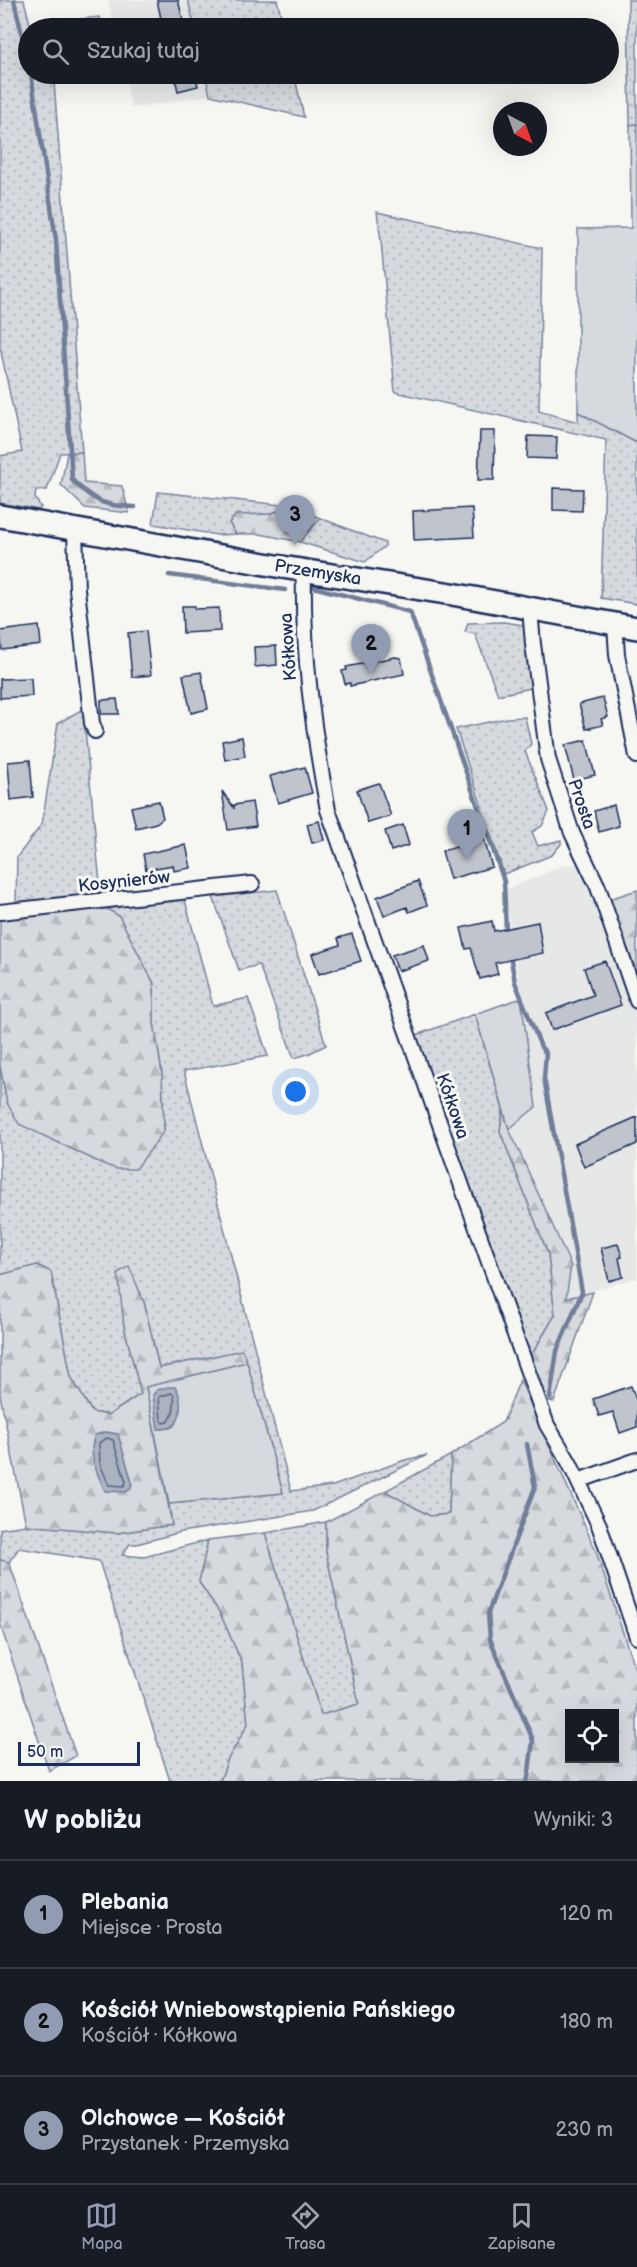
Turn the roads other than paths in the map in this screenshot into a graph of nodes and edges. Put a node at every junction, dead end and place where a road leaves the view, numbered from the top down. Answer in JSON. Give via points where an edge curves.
{"nodes":[{"id":1,"x":0,"y":516,"type":"edge"},
{"id":2,"x":75,"y":530,"type":"junction"},
{"id":3,"x":304,"y":569,"type":"junction"},
{"id":4,"x":530,"y":609,"type":"junction"},
{"id":5,"x":615,"y":624,"type":"junction"},
{"id":6,"x":637,"y":628,"type":"edge"},
{"id":7,"x":95,"y":731,"type":"dead end"},
{"id":8,"x":637,"y":756,"type":"edge"},
{"id":9,"x":252,"y":884,"type":"dead end"},
{"id":10,"x":0,"y":912,"type":"edge"},
{"id":11,"x":637,"y":1000,"type":"edge"},
{"id":12,"x":637,"y":1460,"type":"edge"},
{"id":13,"x":578,"y":1482,"type":"junction"},
{"id":14,"x":637,"y":1637,"type":"edge"}],
"edges":[{"from":1,"to":2,"type":"main road","name":"Przemyska"},
{"from":2,"to":3,"type":"main road","name":"Przemyska"},
{"from":2,"to":7,"type":"street","via":[[77,589]]},
{"from":3,"to":4,"type":"main road","name":"Przemyska"},
{"from":3,"to":13,"type":"street","name":"Kółkowa","via":[[306,661],[328,810],[547,1425]]},
{"from":4,"to":5,"type":"main road","name":"Przemyska"},
{"from":4,"to":11,"type":"street","name":"Prosta","via":[[548,759],[572,833],[598,887]]},
{"from":5,"to":6,"type":"main road","name":"Przemyska"},
{"from":5,"to":8,"type":"street","via":[[617,655]]},
{"from":9,"to":10,"type":"street","name":"Kosynierów"},
{"from":12,"to":13,"type":"street"},
{"from":13,"to":14,"type":"street","name":"Kółkowa","via":[[599,1525]]}]}
